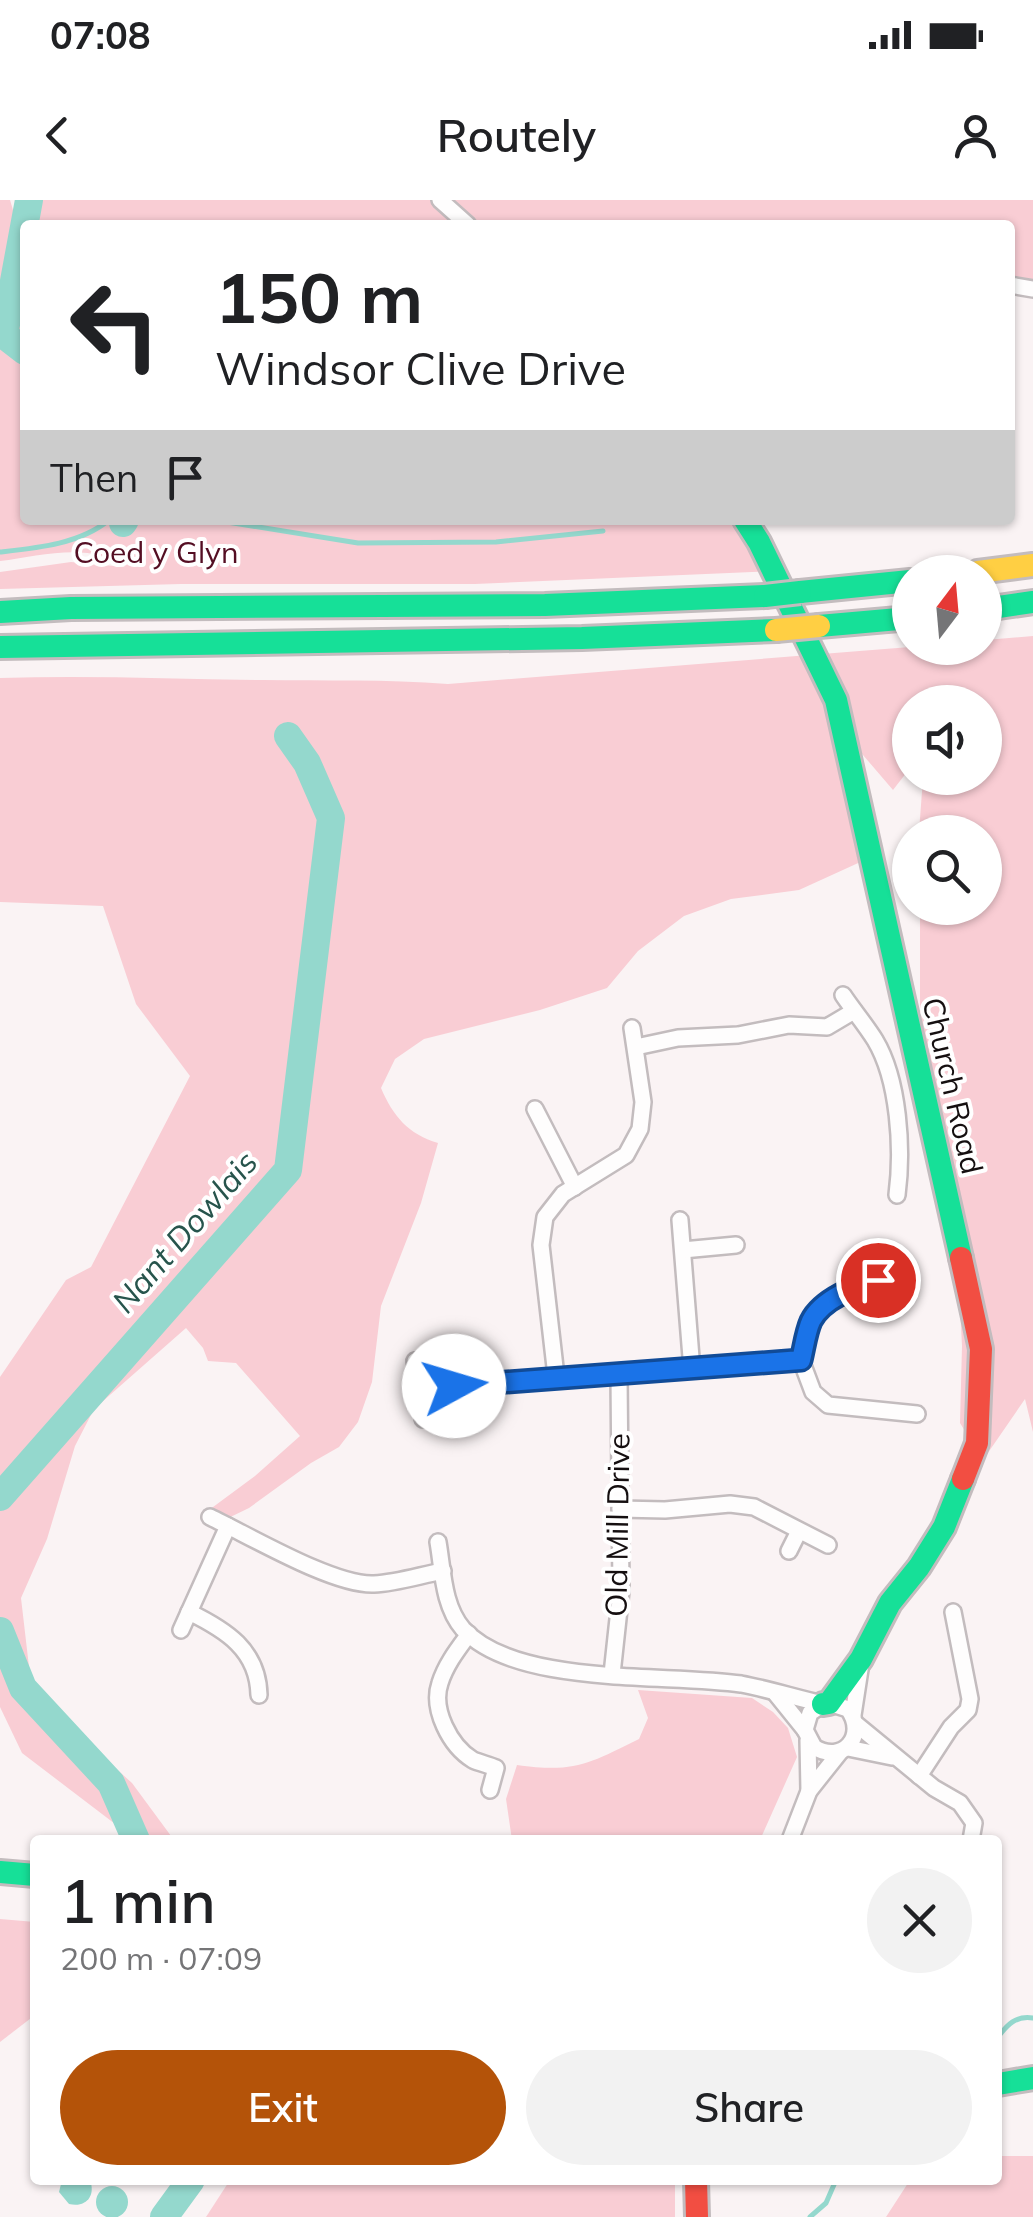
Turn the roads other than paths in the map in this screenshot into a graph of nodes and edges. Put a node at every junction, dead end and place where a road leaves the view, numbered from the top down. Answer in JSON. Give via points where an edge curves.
{"nodes":[{"id":1,"x":440,"y":200,"type":"edge"},
{"id":2,"x":462,"y":220,"type":"edge"},
{"id":3,"x":748,"y":525,"type":"edge"},
{"id":4,"x":1033,"y":565,"type":"edge"},
{"id":5,"x":1002,"y":569,"type":"edge"},
{"id":6,"x":892,"y":583,"type":"edge"},
{"id":7,"x":1033,"y":602,"type":"edge"},
{"id":8,"x":1002,"y":607,"type":"edge"},
{"id":9,"x":0,"y":612,"type":"edge"},
{"id":10,"x":892,"y":620,"type":"edge"},
{"id":11,"x":0,"y":647,"type":"edge"},
{"id":12,"x":842,"y":994,"type":"dead end"},
{"id":13,"x":854,"y":1011,"type":"junction"},
{"id":14,"x":632,"y":1028,"type":"dead end"},
{"id":15,"x":636,"y":1047,"type":"junction"},
{"id":16,"x":535,"y":1108,"type":"dead end"},
{"id":17,"x":574,"y":1186,"type":"junction"},
{"id":18,"x":897,"y":1195,"type":"dead end"},
{"id":19,"x":680,"y":1220,"type":"dead end"},
{"id":20,"x":736,"y":1246,"type":"dead end"},
{"id":21,"x":682,"y":1250,"type":"junction"},
{"id":22,"x":898,"y":1275,"type":"dead end"},
{"id":23,"x":801,"y":1360,"type":"junction"},
{"id":24,"x":416,"y":1361,"type":"dead end"},
{"id":25,"x":692,"y":1370,"type":"junction"},
{"id":26,"x":556,"y":1376,"type":"junction"},
{"id":27,"x":619,"y":1376,"type":"junction"},
{"id":28,"x":420,"y":1389,"type":"junction"},
{"id":29,"x":917,"y":1414,"type":"dead end"},
{"id":30,"x":423,"y":1419,"type":"dead end"},
{"id":31,"x":620,"y":1509,"type":"junction"},
{"id":32,"x":210,"y":1518,"type":"dead end"},
{"id":33,"x":228,"y":1526,"type":"junction"},
{"id":34,"x":800,"y":1531,"type":"junction"},
{"id":35,"x":438,"y":1542,"type":"dead end"},
{"id":36,"x":828,"y":1545,"type":"dead end"},
{"id":37,"x":789,"y":1551,"type":"dead end"},
{"id":38,"x":443,"y":1571,"type":"junction"},
{"id":39,"x":189,"y":1612,"type":"junction"},
{"id":40,"x":953,"y":1612,"type":"dead end"},
{"id":41,"x":181,"y":1630,"type":"dead end"},
{"id":42,"x":470,"y":1634,"type":"junction"},
{"id":43,"x":862,"y":1659,"type":"junction"},
{"id":44,"x":612,"y":1674,"type":"junction"},
{"id":45,"x":259,"y":1694,"type":"dead end"},
{"id":46,"x":776,"y":1694,"type":"junction"},
{"id":47,"x":826,"y":1703,"type":"junction"},
{"id":48,"x":855,"y":1720,"type":"junction"},
{"id":49,"x":807,"y":1735,"type":"junction"},
{"id":50,"x":844,"y":1750,"type":"junction"},
{"id":51,"x":896,"y":1758,"type":"junction"},
{"id":52,"x":919,"y":1776,"type":"junction"},
{"id":53,"x":490,"y":1790,"type":"dead end"},
{"id":54,"x":809,"y":1792,"type":"junction"},
{"id":55,"x":792,"y":1835,"type":"edge"},
{"id":56,"x":972,"y":1835,"type":"edge"},
{"id":57,"x":0,"y":1872,"type":"edge"},
{"id":58,"x":30,"y":1875,"type":"edge"},
{"id":59,"x":1033,"y":2078,"type":"edge"},
{"id":60,"x":1002,"y":2083,"type":"edge"},
{"id":61,"x":696,"y":2185,"type":"edge"},
{"id":62,"x":697,"y":2217,"type":"edge"}],
"edges":[{"from":1,"to":2,"type":"street"},
{"from":3,"to":43,"type":"main road","name":"Church Road","via":[[836,700],[981,1348],[977,1443],[944,1527],[890,1603]]},
{"from":4,"to":5,"type":"main road"},
{"from":6,"to":9,"type":"main road","bridge":true,"via":[[765,596],[545,605]]},
{"from":7,"to":8,"type":"main road"},
{"from":10,"to":11,"type":"main road","bridge":true,"via":[[536,641]]},
{"from":12,"to":13,"type":"street"},
{"from":13,"to":15,"type":"street","via":[[827,1028],[789,1025]]},
{"from":13,"to":18,"type":"street","via":[[877,1043],[890,1083],[900,1140]]},
{"from":14,"to":15,"type":"street"},
{"from":15,"to":17,"type":"street","via":[[640,1129],[626,1154]]},
{"from":16,"to":17,"type":"street"},
{"from":17,"to":26,"type":"street","via":[[545,1217],[541,1245]]},
{"from":19,"to":21,"type":"street"},
{"from":20,"to":21,"type":"street"},
{"from":21,"to":25,"type":"street"},
{"from":22,"to":23,"type":"street","via":[[858,1286],[826,1305],[812,1320]]},
{"from":23,"to":25,"type":"street"},
{"from":23,"to":29,"type":"street","via":[[813,1392],[828,1405]]},
{"from":24,"to":28,"type":"street"},
{"from":25,"to":27,"type":"street"},
{"from":26,"to":27,"type":"street"},
{"from":26,"to":28,"type":"street"},
{"from":27,"to":31,"type":"street","name":"Old Mill Drive"},
{"from":28,"to":30,"type":"street"},
{"from":31,"to":34,"type":"street","via":[[730,1504]]},
{"from":31,"to":44,"type":"street","name":"Old Mill Drive"},
{"from":32,"to":33,"type":"street"},
{"from":33,"to":38,"type":"street","via":[[352,1581],[373,1584]]},
{"from":33,"to":39,"type":"street"},
{"from":34,"to":36,"type":"street"},
{"from":34,"to":37,"type":"street"},
{"from":35,"to":38,"type":"street"},
{"from":38,"to":42,"type":"street","via":[[449,1606]]},
{"from":39,"to":41,"type":"street"},
{"from":39,"to":45,"type":"street","via":[[240,1642],[258,1675]]},
{"from":40,"to":52,"type":"street","via":[[968,1710]]},
{"from":42,"to":44,"type":"street","via":[[518,1662]]},
{"from":42,"to":53,"type":"street","via":[[438,1686],[438,1710],[471,1759],[496,1768]]},
{"from":43,"to":47,"type":"main road","name":"Church Road"},
{"from":43,"to":48,"type":"street","name":"Church Road"},
{"from":44,"to":46,"type":"street","via":[[744,1685]]},
{"from":46,"to":47,"type":"street"},
{"from":46,"to":49,"type":"street"},
{"from":47,"to":48,"type":"street","via":[[841,1704]]},
{"from":47,"to":49,"type":"street","via":[[810,1714]]},
{"from":48,"to":50,"type":"street","via":[[856,1733]]},
{"from":48,"to":51,"type":"street"},
{"from":49,"to":50,"type":"street","via":[[821,1752]]},
{"from":49,"to":54,"type":"street"},
{"from":50,"to":51,"type":"street"},
{"from":50,"to":54,"type":"street"},
{"from":51,"to":52,"type":"street"},
{"from":52,"to":56,"type":"street","via":[[960,1803],[974,1823]]},
{"from":54,"to":55,"type":"street"},
{"from":57,"to":58,"type":"main road"},
{"from":59,"to":60,"type":"main road"},
{"from":61,"to":62,"type":"main road"}]}
